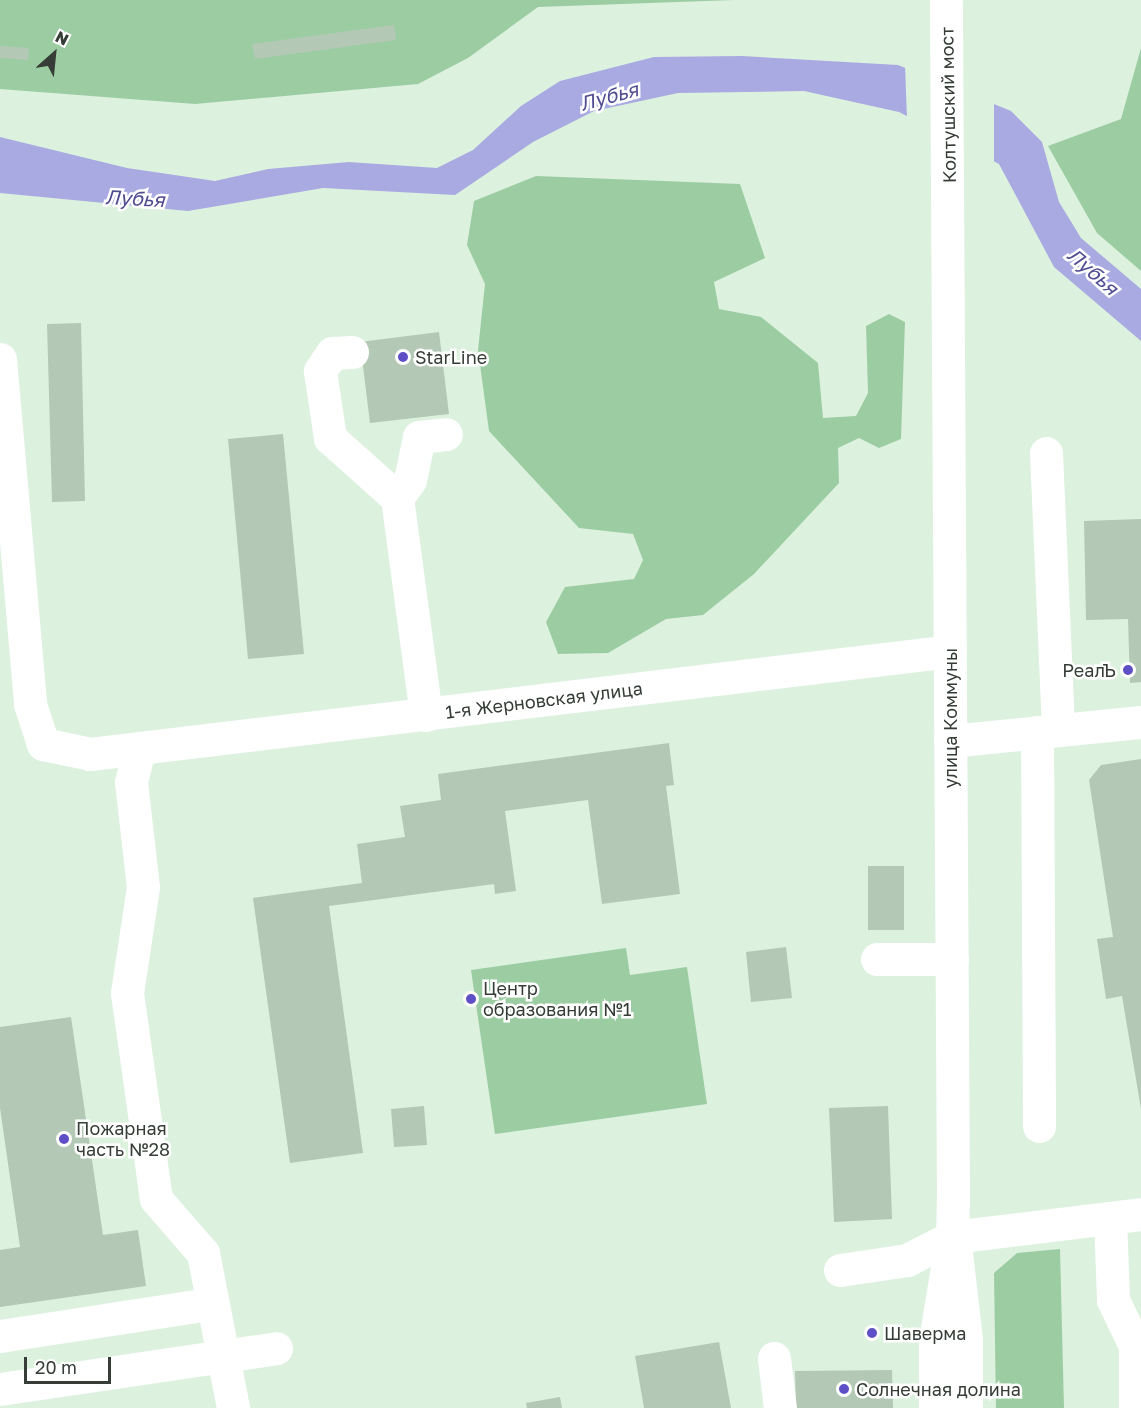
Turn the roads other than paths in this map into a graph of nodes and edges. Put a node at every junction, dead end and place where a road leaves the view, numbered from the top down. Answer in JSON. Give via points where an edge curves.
{"nodes":[{"id":1,"x":946,"y":6,"type":"edge"},
{"id":2,"x":949,"y":199,"type":"joint"},
{"id":3,"x":352,"y":352,"type":"dead end"},
{"id":4,"x":0,"y":359,"type":"edge"},
{"id":5,"x":446,"y":434,"type":"dead end"},
{"id":6,"x":1046,"y":453,"type":"dead end"},
{"id":7,"x":397,"y":498,"type":"junction"},
{"id":8,"x":950,"y":651,"type":"junction"},
{"id":9,"x":426,"y":715,"type":"junction"},
{"id":10,"x":1141,"y":722,"type":"edge"},
{"id":11,"x":1048,"y":731,"type":"junction"},
{"id":12,"x":950,"y":741,"type":"junction"},
{"id":13,"x":139,"y":748,"type":"junction"},
{"id":14,"x":877,"y":959,"type":"dead end"},
{"id":15,"x":952,"y":959,"type":"junction"},
{"id":16,"x":1040,"y":1126,"type":"dead end"},
{"id":17,"x":1126,"y":1216,"type":"edge"},
{"id":18,"x":952,"y":1237,"type":"junction"},
{"id":19,"x":840,"y":1270,"type":"dead end"},
{"id":20,"x":210,"y":1304,"type":"junction"},
{"id":21,"x":0,"y":1336,"type":"edge"},
{"id":22,"x":1138,"y":1346,"type":"edge"},
{"id":23,"x":276,"y":1348,"type":"dead end"},
{"id":24,"x":224,"y":1356,"type":"junction"},
{"id":25,"x":774,"y":1358,"type":"dead end"},
{"id":26,"x":0,"y":1389,"type":"edge"},
{"id":27,"x":34,"y":1396,"type":"edge"},
{"id":28,"x":233,"y":1408,"type":"edge"},
{"id":29,"x":780,"y":1408,"type":"edge"},
{"id":30,"x":935,"y":1408,"type":"edge"},
{"id":31,"x":966,"y":1408,"type":"edge"},
{"id":32,"x":1135,"y":1408,"type":"edge"}],
"edges":[{"from":1,"to":2,"type":"main road","name":"Колтушский мост"},
{"from":2,"to":8,"type":"main road","name":"улица Коммуны"},
{"from":3,"to":7,"type":"main road","via":[[332,352],[320,371],[330,438]]},
{"from":4,"to":13,"type":"main road","name":"1-я Жерновская улица","via":[[30,704],[43,744],[90,754]]},
{"from":5,"to":7,"type":"main road","via":[[419,438],[410,480]]},
{"from":6,"to":11,"type":"main road"},
{"from":7,"to":9,"type":"main road"},
{"from":8,"to":9,"type":"main road","name":"1-я Жерновская улица","via":[[681,695]]},
{"from":8,"to":12,"type":"main road","name":"улица Коммуны"},
{"from":9,"to":13,"type":"main road","name":"1-я Жерновская улица","via":[[322,740]]},
{"from":10,"to":11,"type":"main road"},
{"from":11,"to":12,"type":"main road"},
{"from":11,"to":16,"type":"main road"},
{"from":12,"to":15,"type":"main road","name":"улица Коммуны"},
{"from":13,"to":20,"type":"main road","via":[[131,782],[143,887],[127,993],[156,1199],[203,1253]]},
{"from":14,"to":15,"type":"main road"},
{"from":15,"to":18,"type":"main road","name":"улица Коммуны"},
{"from":17,"to":18,"type":"main road"},
{"from":17,"to":22,"type":"main road","via":[[1113,1300]]},
{"from":18,"to":19,"type":"main road","via":[[907,1260]]},
{"from":18,"to":30,"type":"main road","name":"улица Коммуны","via":[[935,1340]]},
{"from":18,"to":31,"type":"main road","name":"улица Коммуны","via":[[963,1285]]},
{"from":20,"to":21,"type":"main road"},
{"from":20,"to":24,"type":"main road"},
{"from":22,"to":32,"type":"main road"},
{"from":23,"to":24,"type":"main road"},
{"from":24,"to":27,"type":"main road"},
{"from":24,"to":28,"type":"main road"},
{"from":25,"to":29,"type":"main road"},
{"from":26,"to":27,"type":"main road"}]}
